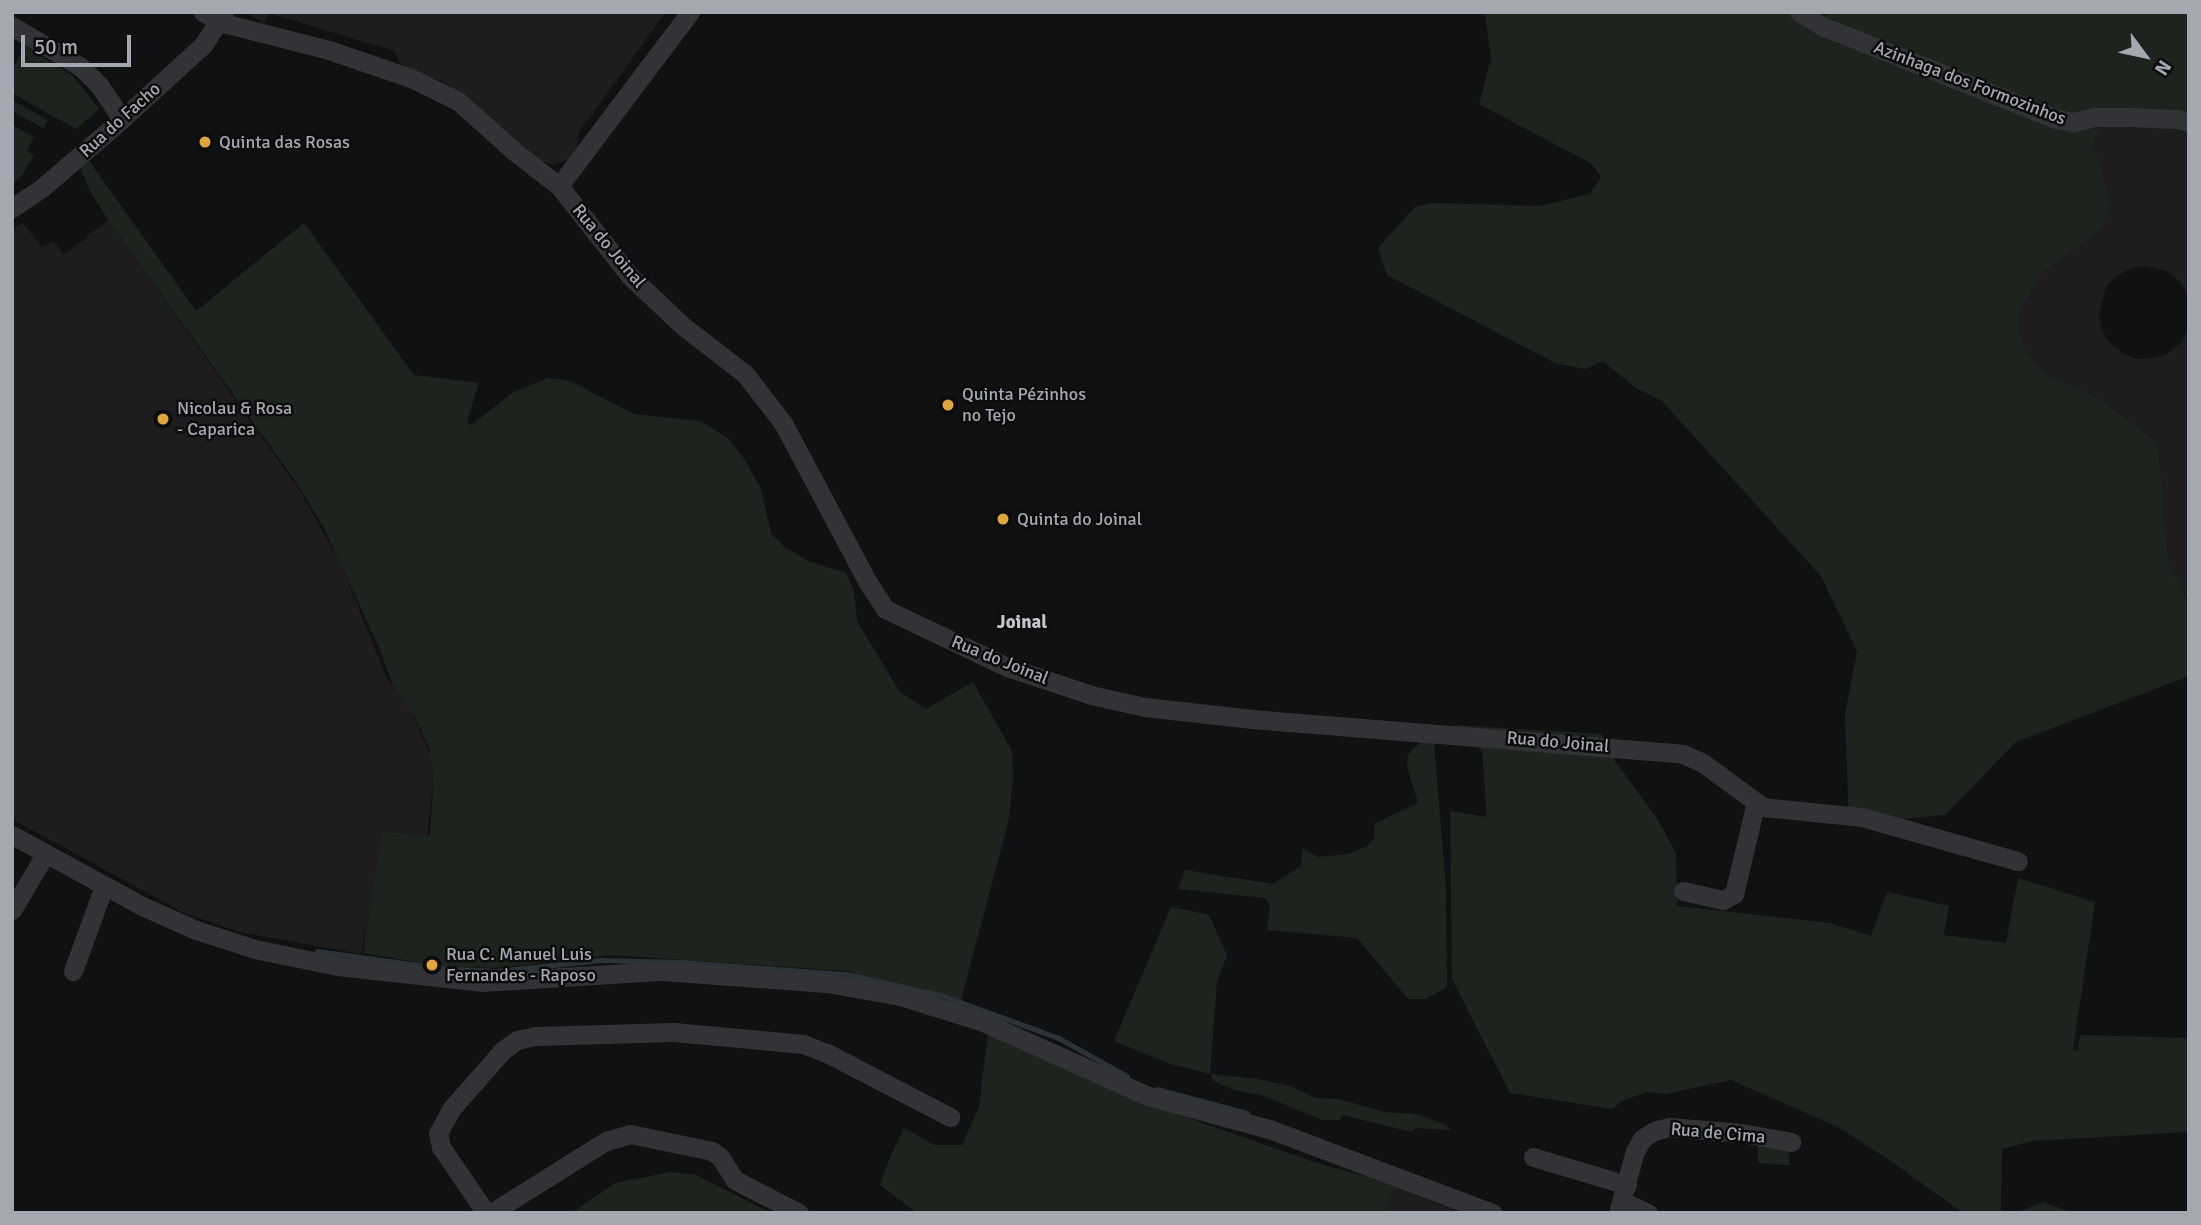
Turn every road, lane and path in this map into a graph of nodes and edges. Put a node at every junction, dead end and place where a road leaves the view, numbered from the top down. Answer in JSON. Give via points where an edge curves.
{"nodes":[{"id":1,"x":690,"y":12,"type":"edge"},
{"id":2,"x":1799,"y":12,"type":"edge"},
{"id":3,"x":216,"y":15,"type":"edge"},
{"id":4,"x":12,"y":26,"type":"edge"},
{"id":5,"x":122,"y":120,"type":"junction"},
{"id":6,"x":2189,"y":122,"type":"edge"},
{"id":7,"x":559,"y":186,"type":"junction"},
{"id":8,"x":12,"y":208,"type":"edge"},
{"id":9,"x":1756,"y":802,"type":"junction"},
{"id":10,"x":12,"y":835,"type":"edge"},
{"id":11,"x":46,"y":853,"type":"junction"},
{"id":12,"x":2018,"y":861,"type":"dead end"},
{"id":13,"x":104,"y":886,"type":"junction"},
{"id":14,"x":1683,"y":891,"type":"dead end"},
{"id":15,"x":12,"y":910,"type":"edge"},
{"id":16,"x":73,"y":971,"type":"dead end"},
{"id":17,"x":950,"y":1116,"type":"dead end"},
{"id":18,"x":1791,"y":1142,"type":"dead end"},
{"id":19,"x":1534,"y":1157,"type":"dead end"},
{"id":20,"x":1622,"y":1200,"type":"edge"},
{"id":21,"x":489,"y":1213,"type":"edge"},
{"id":22,"x":799,"y":1213,"type":"edge"},
{"id":23,"x":1493,"y":1213,"type":"edge"},
{"id":24,"x":1647,"y":1213,"type":"edge"}],
"edges":[{"from":1,"to":7,"type":"street"},
{"from":2,"to":6,"type":"street","name":"Azinhaga dos Formozinhos","via":[[1822,26],[2056,119],[2177,118]]},
{"from":3,"to":5,"type":"street","name":"Rua do Facho","via":[[203,45]]},
{"from":3,"to":7,"type":"street","name":"Rua do Joinal","via":[[411,78],[458,101]]},
{"from":4,"to":5,"type":"street","via":[[80,67],[99,85]]},
{"from":5,"to":8,"type":"street","name":"Rua do Facho"},
{"from":7,"to":9,"type":"street","name":"Rua do Joinal","via":[[630,276],[683,326],[745,374],[783,423],[886,609],[1007,667],[1091,695],[1145,707],[1683,754]]},
{"from":9,"to":12,"type":"street","name":"Rua do Joinal","via":[[1763,807],[1862,817]]},
{"from":9,"to":14,"type":"street","via":[[1734,894],[1723,900]]},
{"from":10,"to":11,"type":"street"},
{"from":11,"to":13,"type":"street"},
{"from":11,"to":15,"type":"street"},
{"from":13,"to":16,"type":"street"},
{"from":13,"to":23,"type":"street","via":[[196,930],[255,950],[337,966],[481,982],[663,971],[827,983],[900,996],[981,1021],[1148,1096],[1269,1129]]},
{"from":17,"to":21,"type":"street","via":[[803,1044],[674,1032],[536,1036],[502,1051],[452,1108],[438,1133],[441,1147]]},
{"from":18,"to":20,"type":"street","name":"Rua de Cima","via":[[1742,1133],[1659,1128],[1639,1144]]},
{"from":19,"to":20,"type":"street"},
{"from":20,"to":24,"type":"street"},
{"from":21,"to":22,"type":"street","via":[[606,1141],[630,1134],[712,1150],[735,1180]]}]}
